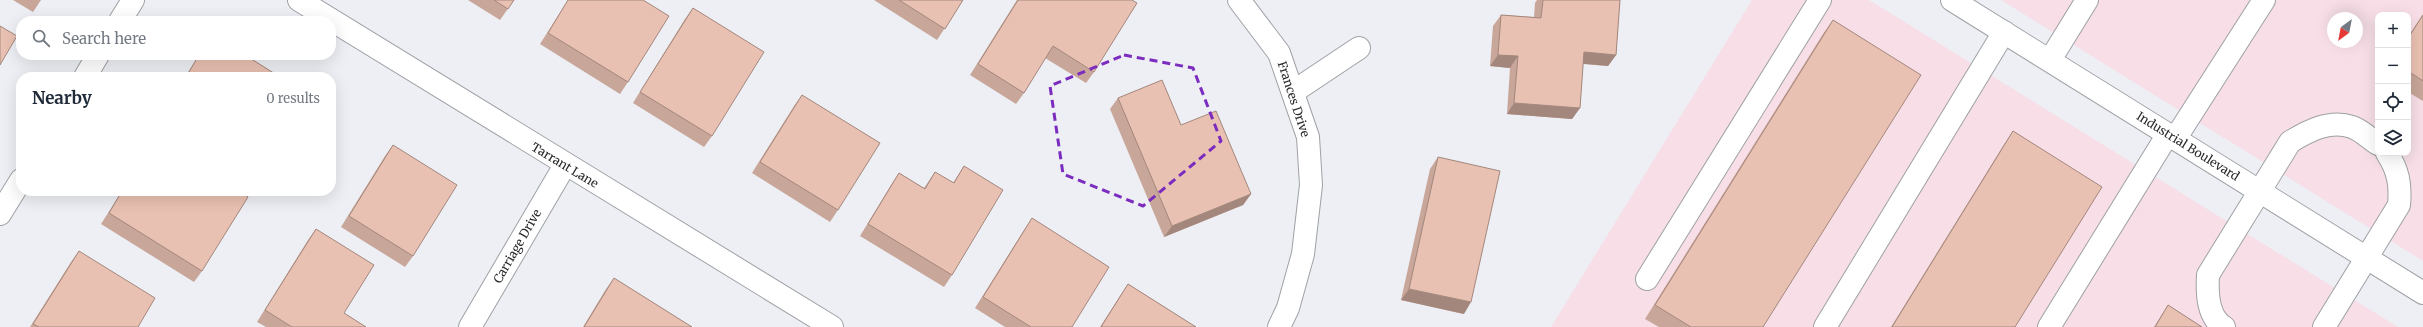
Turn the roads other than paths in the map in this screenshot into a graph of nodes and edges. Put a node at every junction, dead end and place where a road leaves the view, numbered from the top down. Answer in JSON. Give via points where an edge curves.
{"nodes":[{"id":1,"x":133,"y":0,"type":"edge"},
{"id":2,"x":298,"y":0,"type":"edge"},
{"id":3,"x":1239,"y":0,"type":"edge"},
{"id":4,"x":1820,"y":0,"type":"edge"},
{"id":5,"x":1952,"y":0,"type":"edge"},
{"id":6,"x":2087,"y":0,"type":"edge"},
{"id":7,"x":2264,"y":0,"type":"edge"},
{"id":8,"x":123,"y":16,"type":"edge"},
{"id":9,"x":324,"y":16,"type":"edge"},
{"id":10,"x":336,"y":23,"type":"edge"},
{"id":11,"x":2004,"y":32,"type":"junction"},
{"id":12,"x":1359,"y":48,"type":"dead end"},
{"id":13,"x":95,"y":60,"type":"edge"},
{"id":14,"x":2050,"y":60,"type":"junction"},
{"id":15,"x":88,"y":72,"type":"edge"},
{"id":16,"x":1293,"y":92,"type":"junction"},
{"id":17,"x":2172,"y":136,"type":"junction"},
{"id":18,"x":2375,"y":142,"type":"edge"},
{"id":19,"x":2389,"y":156,"type":"edge"},
{"id":20,"x":565,"y":165,"type":"junction"},
{"id":21,"x":16,"y":188,"type":"edge"},
{"id":22,"x":2260,"y":192,"type":"junction"},
{"id":23,"x":0,"y":214,"type":"edge"},
{"id":24,"x":2367,"y":258,"type":"junction"},
{"id":25,"x":1647,"y":279,"type":"dead end"},
{"id":26,"x":2423,"y":293,"type":"edge"},
{"id":27,"x":470,"y":327,"type":"edge"},
{"id":28,"x":832,"y":327,"type":"edge"},
{"id":29,"x":1279,"y":327,"type":"edge"},
{"id":30,"x":1825,"y":327,"type":"edge"},
{"id":31,"x":2049,"y":327,"type":"edge"},
{"id":32,"x":2224,"y":327,"type":"edge"},
{"id":33,"x":2324,"y":327,"type":"edge"}],
"edges":[{"from":1,"to":8,"type":"street"},
{"from":2,"to":9,"type":"street","name":"Tarrant Lane"},
{"from":3,"to":16,"type":"street","name":"Frances Drive","via":[[1279,53]]},
{"from":4,"to":25,"type":"street"},
{"from":5,"to":11,"type":"street","name":"Industrial Boulevard"},
{"from":6,"to":14,"type":"street"},
{"from":7,"to":17,"type":"street"},
{"from":10,"to":20,"type":"street","name":"Tarrant Lane"},
{"from":11,"to":14,"type":"street","name":"Industrial Boulevard"},
{"from":11,"to":30,"type":"street"},
{"from":12,"to":16,"type":"street"},
{"from":13,"to":15,"type":"street"},
{"from":14,"to":17,"type":"street","name":"Industrial Boulevard"},
{"from":16,"to":29,"type":"street","name":"Frances Drive","via":[[1308,136],[1311,185],[1303,254],[1288,308]]},
{"from":17,"to":22,"type":"street","name":"Industrial Boulevard"},
{"from":17,"to":31,"type":"street"},
{"from":18,"to":22,"type":"street","via":[[2352,127],[2328,125],[2308,131],[2290,142]]},
{"from":19,"to":24,"type":"street","via":[[2395,166],[2400,185],[2399,205]]},
{"from":20,"to":27,"type":"street","name":"Carriage Drive"},
{"from":20,"to":28,"type":"street","name":"Tarrant Lane"},
{"from":21,"to":23,"type":"street"},
{"from":22,"to":24,"type":"street","name":"Industrial Boulevard"},
{"from":22,"to":32,"type":"street","via":[[2208,275],[2207,293],[2211,310],[2219,324]]},
{"from":24,"to":26,"type":"street","name":"Industrial Boulevard"},
{"from":24,"to":33,"type":"street"}]}
